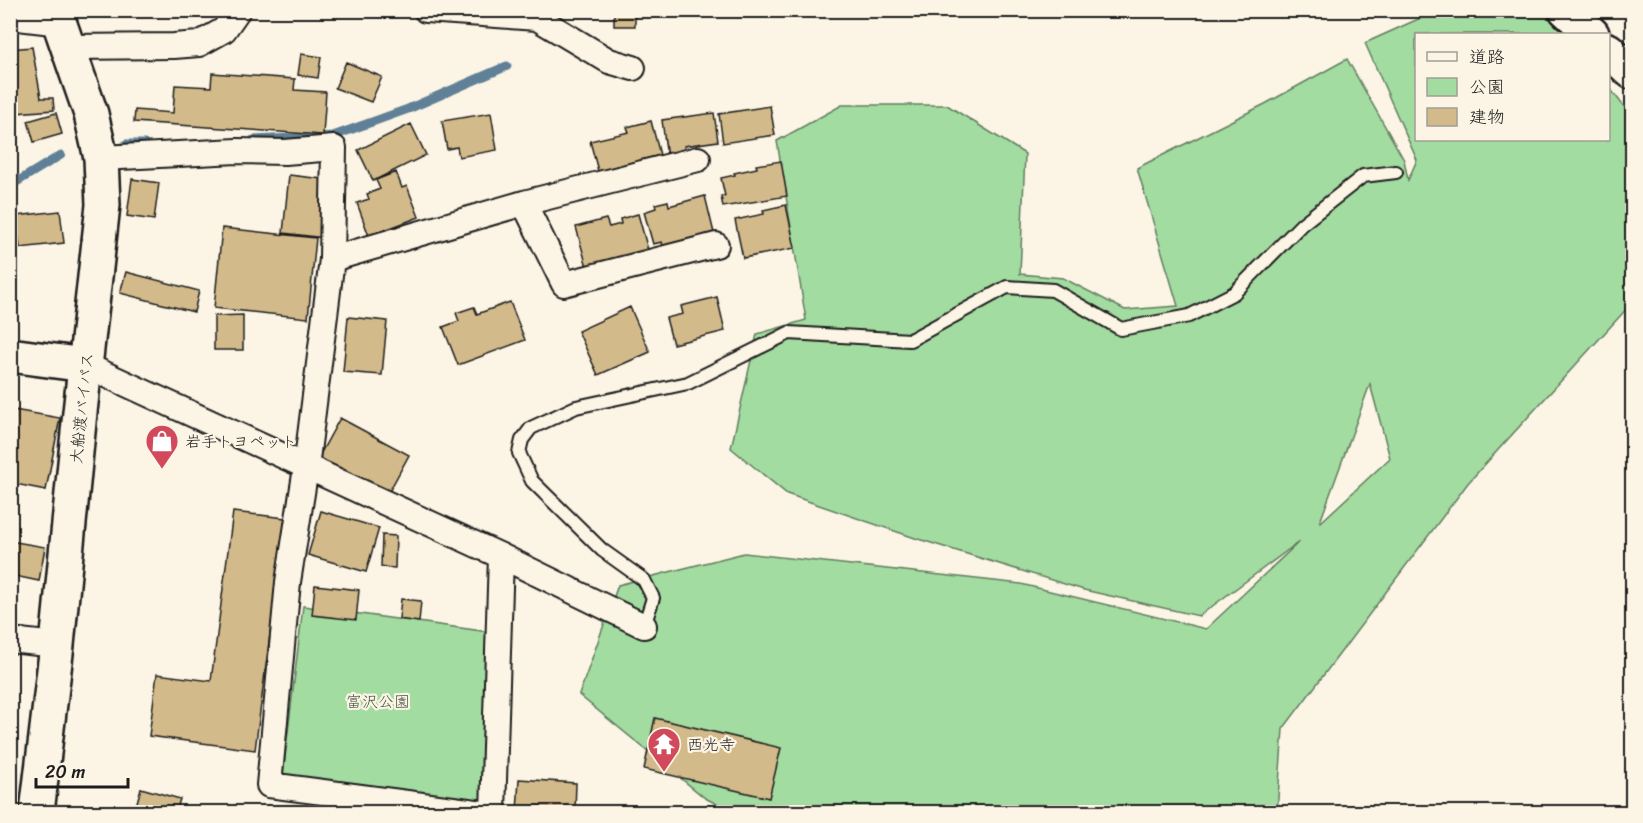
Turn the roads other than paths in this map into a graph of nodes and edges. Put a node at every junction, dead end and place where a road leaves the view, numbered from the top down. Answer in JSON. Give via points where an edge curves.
{"nodes":[{"id":1,"x":238,"y":10,"type":"edge"},
{"id":2,"x":426,"y":10,"type":"edge"},
{"id":3,"x":1566,"y":10,"type":"edge"},
{"id":4,"x":10,"y":17,"type":"edge"},
{"id":5,"x":62,"y":27,"type":"edge"},
{"id":6,"x":1591,"y":33,"type":"edge"},
{"id":7,"x":1610,"y":52,"type":"edge"},
{"id":8,"x":633,"y":68,"type":"dead end"},
{"id":9,"x":1632,"y":72,"type":"edge"},
{"id":10,"x":100,"y":158,"type":"junction"},
{"id":11,"x":698,"y":159,"type":"dead end"},
{"id":12,"x":1396,"y":172,"type":"dead end"},
{"id":13,"x":524,"y":203,"type":"junction"},
{"id":14,"x":716,"y":245,"type":"dead end"},
{"id":15,"x":332,"y":259,"type":"junction"},
{"id":16,"x":10,"y":355,"type":"edge"},
{"id":17,"x":85,"y":365,"type":"junction"},
{"id":18,"x":306,"y":468,"type":"junction"},
{"id":19,"x":501,"y":556,"type":"junction"},
{"id":20,"x":644,"y":626,"type":"joint"},
{"id":21,"x":10,"y":640,"type":"edge"},
{"id":22,"x":57,"y":645,"type":"junction"},
{"id":23,"x":37,"y":813,"type":"edge"},
{"id":24,"x":476,"y":813,"type":"edge"},
{"id":25,"x":493,"y":813,"type":"edge"}],
"edges":[{"from":1,"to":5,"type":"street","via":[[224,30],[199,44],[174,46]]},
{"from":2,"to":8,"type":"street","via":[[537,18],[609,61]]},
{"from":3,"to":6,"type":"main road"},
{"from":4,"to":5,"type":"street"},
{"from":5,"to":10,"type":"main road","name":"大船渡バイパス","via":[[92,114]]},
{"from":7,"to":9,"type":"main road"},
{"from":10,"to":15,"type":"street","via":[[334,147]]},
{"from":10,"to":17,"type":"main road","name":"大船渡バイパス","via":[[103,205]]},
{"from":11,"to":13,"type":"street"},
{"from":12,"to":20,"type":"lane","via":[[1363,177],[1302,224],[1234,293],[1188,316],[1122,329],[1053,290],[1007,287],[910,340],[789,333],[688,383],[576,407],[531,428],[519,453],[532,481],[602,550],[644,580],[653,598]]},
{"from":13,"to":14,"type":"street","via":[[564,284]]},
{"from":13,"to":15,"type":"street"},
{"from":15,"to":18,"type":"street"},
{"from":16,"to":17,"type":"main road"},
{"from":17,"to":18,"type":"street"},
{"from":17,"to":22,"type":"main road","name":"大船渡バイパス"},
{"from":18,"to":19,"type":"street"},
{"from":18,"to":24,"type":"street","via":[[288,582],[269,785]]},
{"from":19,"to":20,"type":"street"},
{"from":19,"to":25,"type":"street"},
{"from":21,"to":22,"type":"street"},
{"from":22,"to":23,"type":"main road","name":"大船渡バイパス"}]}
